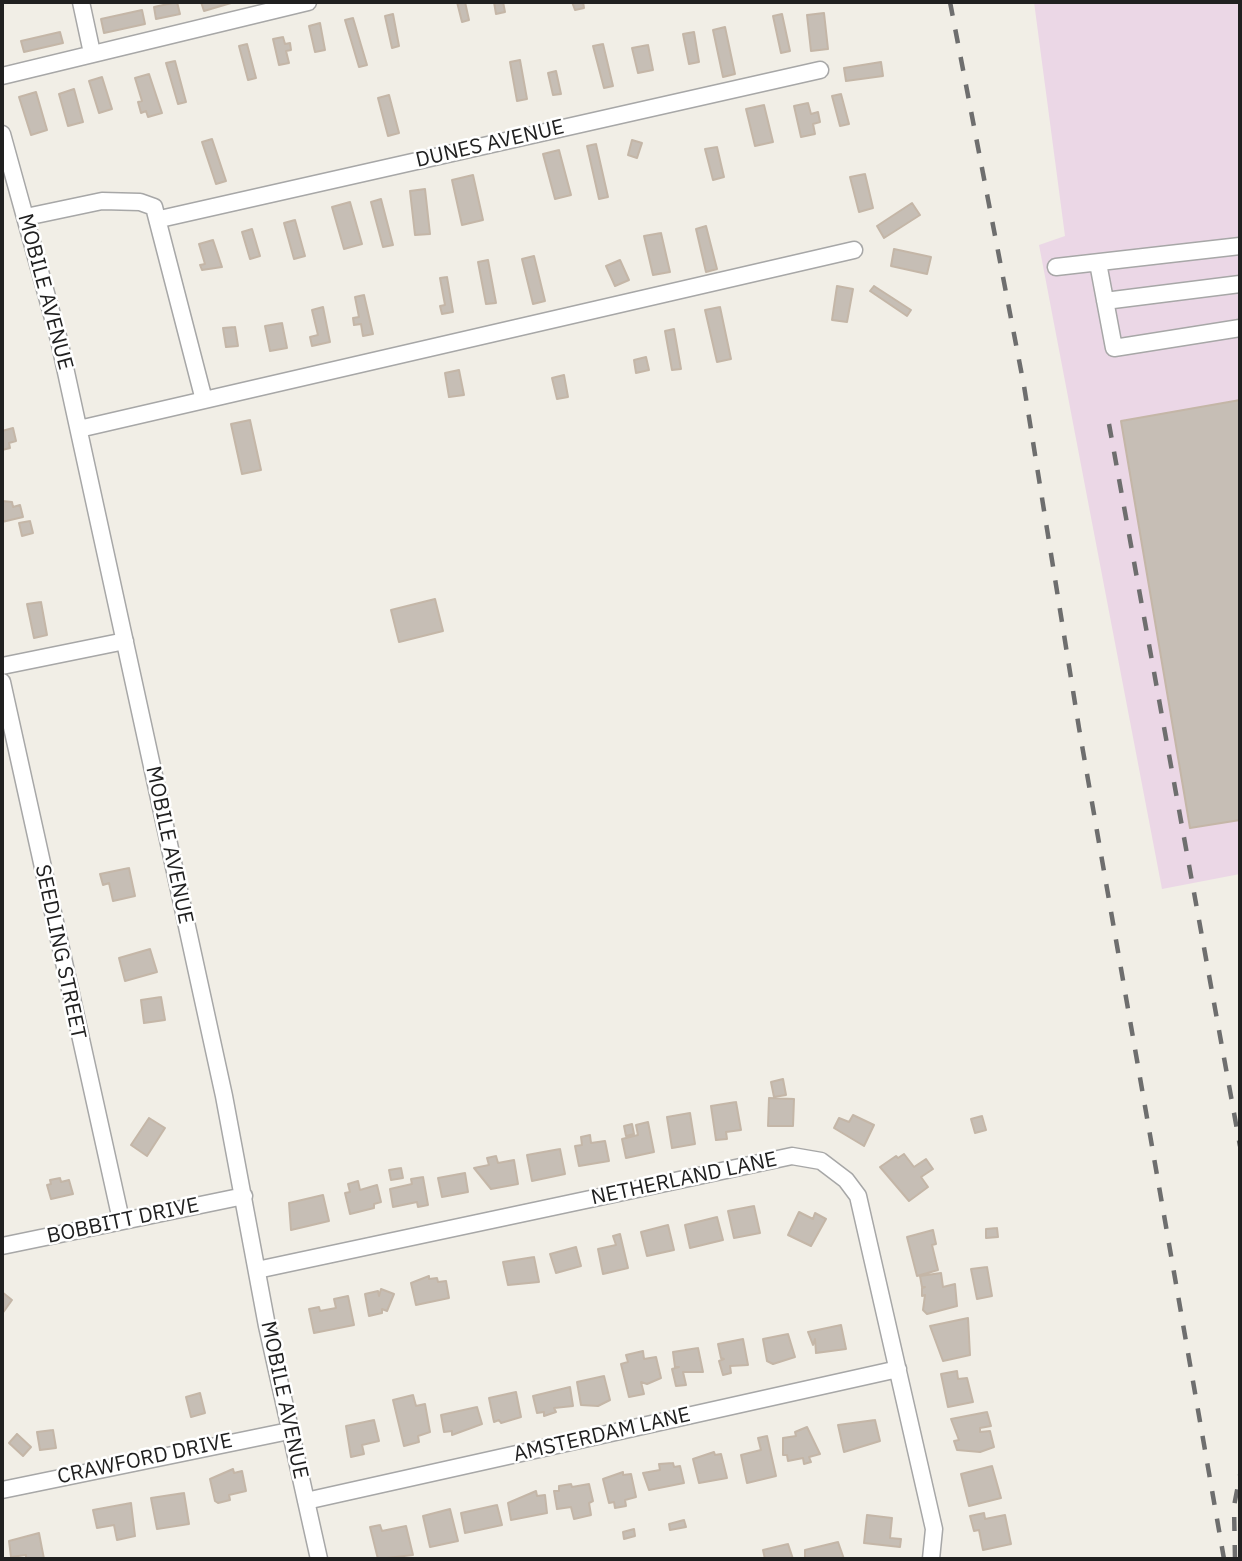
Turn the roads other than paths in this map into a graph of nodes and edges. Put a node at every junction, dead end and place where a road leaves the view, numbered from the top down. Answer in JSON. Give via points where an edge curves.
{"nodes":[{"id":1,"x":80,"y":2,"type":"edge"},
{"id":2,"x":308,"y":2,"type":"edge"},
{"id":3,"x":92,"y":53,"type":"junction"},
{"id":4,"x":820,"y":71,"type":"dead end"},
{"id":5,"x":2,"y":76,"type":"edge"},
{"id":6,"x":2,"y":134,"type":"edge"},
{"id":7,"x":26,"y":217,"type":"junction"},
{"id":8,"x":160,"y":219,"type":"junction"},
{"id":9,"x":1240,"y":246,"type":"edge"},
{"id":10,"x":854,"y":250,"type":"dead end"},
{"id":11,"x":1098,"y":263,"type":"junction"},
{"id":12,"x":1056,"y":267,"type":"dead end"},
{"id":13,"x":1240,"y":284,"type":"edge"},
{"id":14,"x":1105,"y":301,"type":"junction"},
{"id":15,"x":1240,"y":328,"type":"edge"},
{"id":16,"x":204,"y":400,"type":"junction"},
{"id":17,"x":79,"y":429,"type":"junction"},
{"id":18,"x":125,"y":642,"type":"junction"},
{"id":19,"x":2,"y":666,"type":"edge"},
{"id":20,"x":2,"y":682,"type":"edge"},
{"id":21,"x":244,"y":1196,"type":"junction"},
{"id":22,"x":121,"y":1220,"type":"junction"},
{"id":23,"x":2,"y":1246,"type":"edge"},
{"id":24,"x":257,"y":1270,"type":"junction"},
{"id":25,"x":898,"y":1369,"type":"junction"},
{"id":26,"x":289,"y":1431,"type":"junction"},
{"id":27,"x":2,"y":1490,"type":"edge"},
{"id":28,"x":306,"y":1501,"type":"junction"},
{"id":29,"x":319,"y":1559,"type":"edge"},
{"id":30,"x":931,"y":1559,"type":"edge"}],
"edges":[{"from":1,"to":3,"type":"street"},
{"from":2,"to":3,"type":"street"},
{"from":3,"to":5,"type":"street"},
{"from":4,"to":8,"type":"street","name":"DUNES AVENUE"},
{"from":6,"to":7,"type":"street","name":"MOBILE AVENUE"},
{"from":7,"to":8,"type":"street","via":[[75,205],[122,201],[154,207]]},
{"from":7,"to":17,"type":"street","name":"MOBILE AVENUE"},
{"from":8,"to":16,"type":"street"},
{"from":9,"to":11,"type":"street"},
{"from":10,"to":16,"type":"street"},
{"from":11,"to":12,"type":"street"},
{"from":11,"to":14,"type":"street"},
{"from":13,"to":14,"type":"street"},
{"from":14,"to":15,"type":"street","via":[[1114,348]]},
{"from":16,"to":17,"type":"street"},
{"from":17,"to":18,"type":"street","name":"MOBILE AVENUE"},
{"from":18,"to":19,"type":"street"},
{"from":18,"to":21,"type":"street","name":"MOBILE AVENUE"},
{"from":20,"to":22,"type":"street","name":"SEEDLING STREET"},
{"from":21,"to":22,"type":"street","name":"BOBBITT DRIVE"},
{"from":21,"to":24,"type":"street","name":"MOBILE AVENUE"},
{"from":22,"to":23,"type":"street","name":"BOBBITT DRIVE"},
{"from":24,"to":25,"type":"street","name":"NETHERLAND LANE","via":[[792,1156],[821,1161],[858,1196]]},
{"from":24,"to":26,"type":"street","name":"MOBILE AVENUE"},
{"from":25,"to":28,"type":"street","name":"AMSTERDAM LANE"},
{"from":25,"to":30,"type":"street","name":"NETHERLAND LANE","via":[[934,1529]]},
{"from":26,"to":27,"type":"street","name":"CRAWFORD DRIVE"},
{"from":26,"to":28,"type":"street","name":"MOBILE AVENUE"},
{"from":28,"to":29,"type":"street","name":"MOBILE AVENUE"}]}
